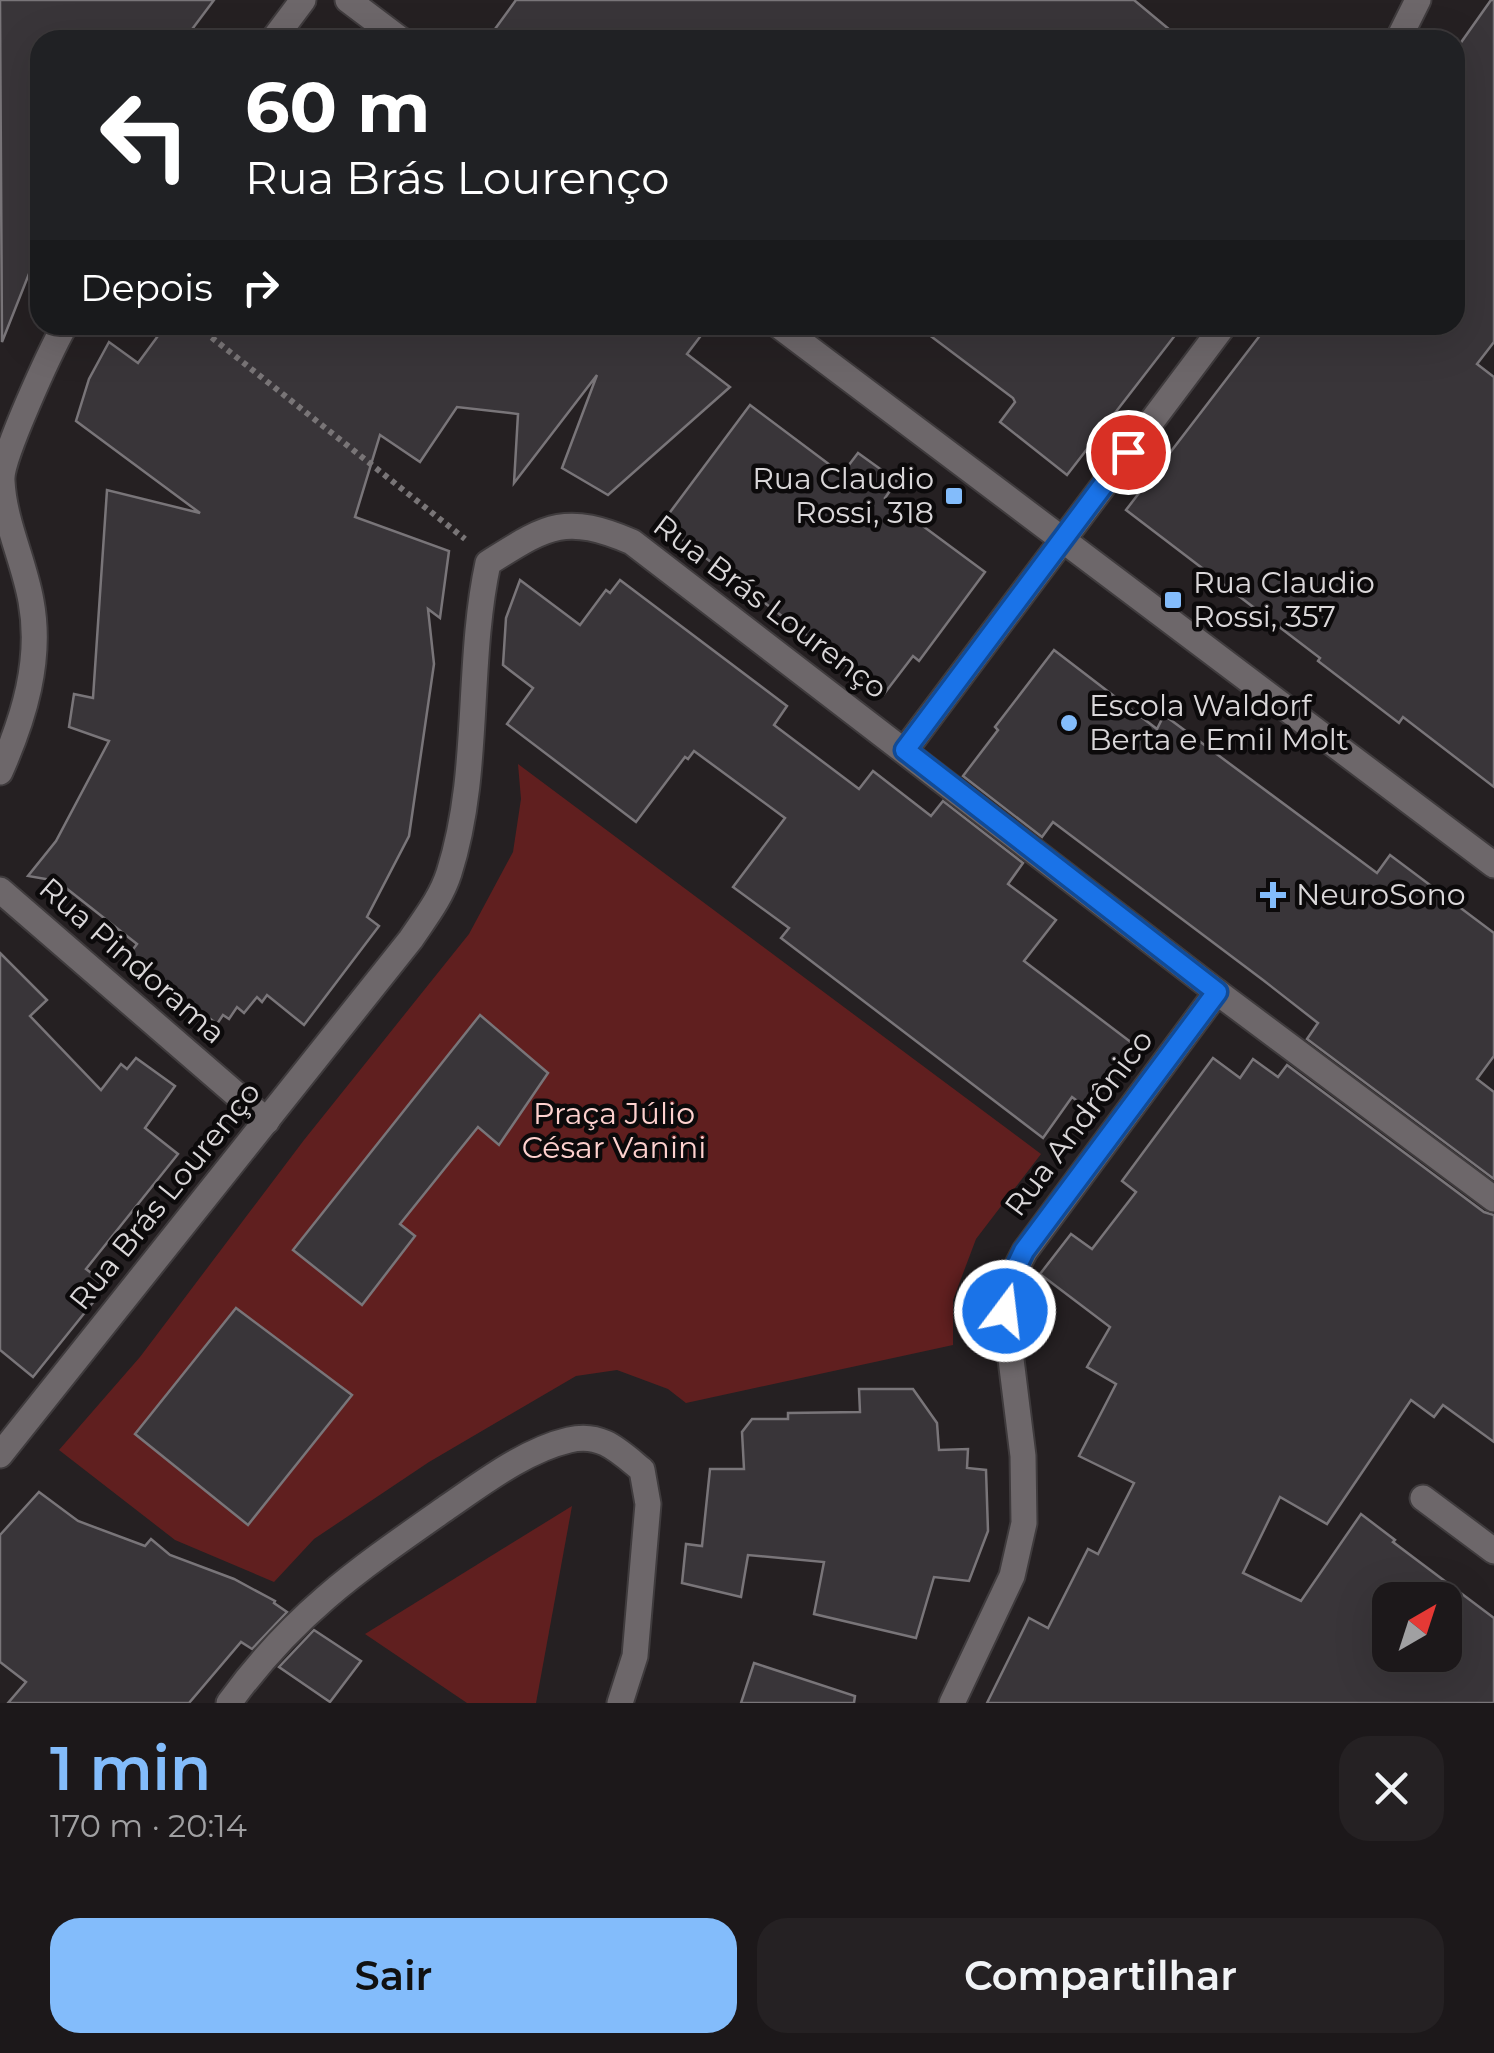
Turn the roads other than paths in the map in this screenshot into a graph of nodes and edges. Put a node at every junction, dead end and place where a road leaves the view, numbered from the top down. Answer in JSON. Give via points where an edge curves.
{"nodes":[{"id":1,"x":303,"y":0,"type":"edge"},
{"id":2,"x":348,"y":0,"type":"edge"},
{"id":3,"x":1418,"y":0,"type":"edge"},
{"id":4,"x":280,"y":30,"type":"edge"},
{"id":5,"x":388,"y":30,"type":"edge"},
{"id":6,"x":1403,"y":30,"type":"edge"},
{"id":7,"x":59,"y":335,"type":"edge"},
{"id":8,"x":791,"y":335,"type":"edge"},
{"id":9,"x":1216,"y":335,"type":"edge"},
{"id":10,"x":0,"y":478,"type":"edge"},
{"id":11,"x":1062,"y":540,"type":"junction"},
{"id":12,"x":905,"y":750,"type":"junction"},
{"id":13,"x":0,"y":772,"type":"edge"},
{"id":14,"x":1494,"y":866,"type":"edge"},
{"id":15,"x":0,"y":890,"type":"edge"},
{"id":16,"x":1217,"y":992,"type":"junction"},
{"id":17,"x":267,"y":1121,"type":"junction"},
{"id":18,"x":1494,"y":1200,"type":"edge"},
{"id":19,"x":0,"y":1455,"type":"edge"},
{"id":20,"x":1423,"y":1498,"type":"dead end"},
{"id":21,"x":1494,"y":1551,"type":"edge"},
{"id":22,"x":229,"y":1703,"type":"edge"},
{"id":23,"x":620,"y":1703,"type":"edge"},
{"id":24,"x":952,"y":1703,"type":"edge"}],
"edges":[{"from":1,"to":4,"type":"street"},
{"from":2,"to":5,"type":"street"},
{"from":3,"to":6,"type":"street"},
{"from":7,"to":10,"type":"street"},
{"from":8,"to":11,"type":"street"},
{"from":9,"to":11,"type":"street"},
{"from":10,"to":13,"type":"street","via":[[32,604],[34,665]]},
{"from":11,"to":12,"type":"street"},
{"from":11,"to":14,"type":"street"},
{"from":12,"to":16,"type":"street","name":"Rua Brás Lourenço"},
{"from":12,"to":17,"type":"street","name":"Rua Brás Lourenço","via":[[632,542],[570,524],[534,534],[488,563],[476,632],[470,763],[449,873],[437,900]]},
{"from":15,"to":17,"type":"street","name":"Rua Pindorama"},
{"from":16,"to":18,"type":"street","name":"Rua Brás Lourenço"},
{"from":16,"to":24,"type":"street","name":"Rua Andrônico","via":[[1024,1251],[1010,1280],[1005,1311],[1024,1523],[1012,1576]]},
{"from":17,"to":19,"type":"street","name":"Rua Brás Lourenço"},
{"from":20,"to":21,"type":"street"},
{"from":22,"to":23,"type":"street","via":[[300,1617],[349,1576],[484,1483],[570,1439],[606,1440],[642,1470],[648,1504],[635,1656]]}]}
